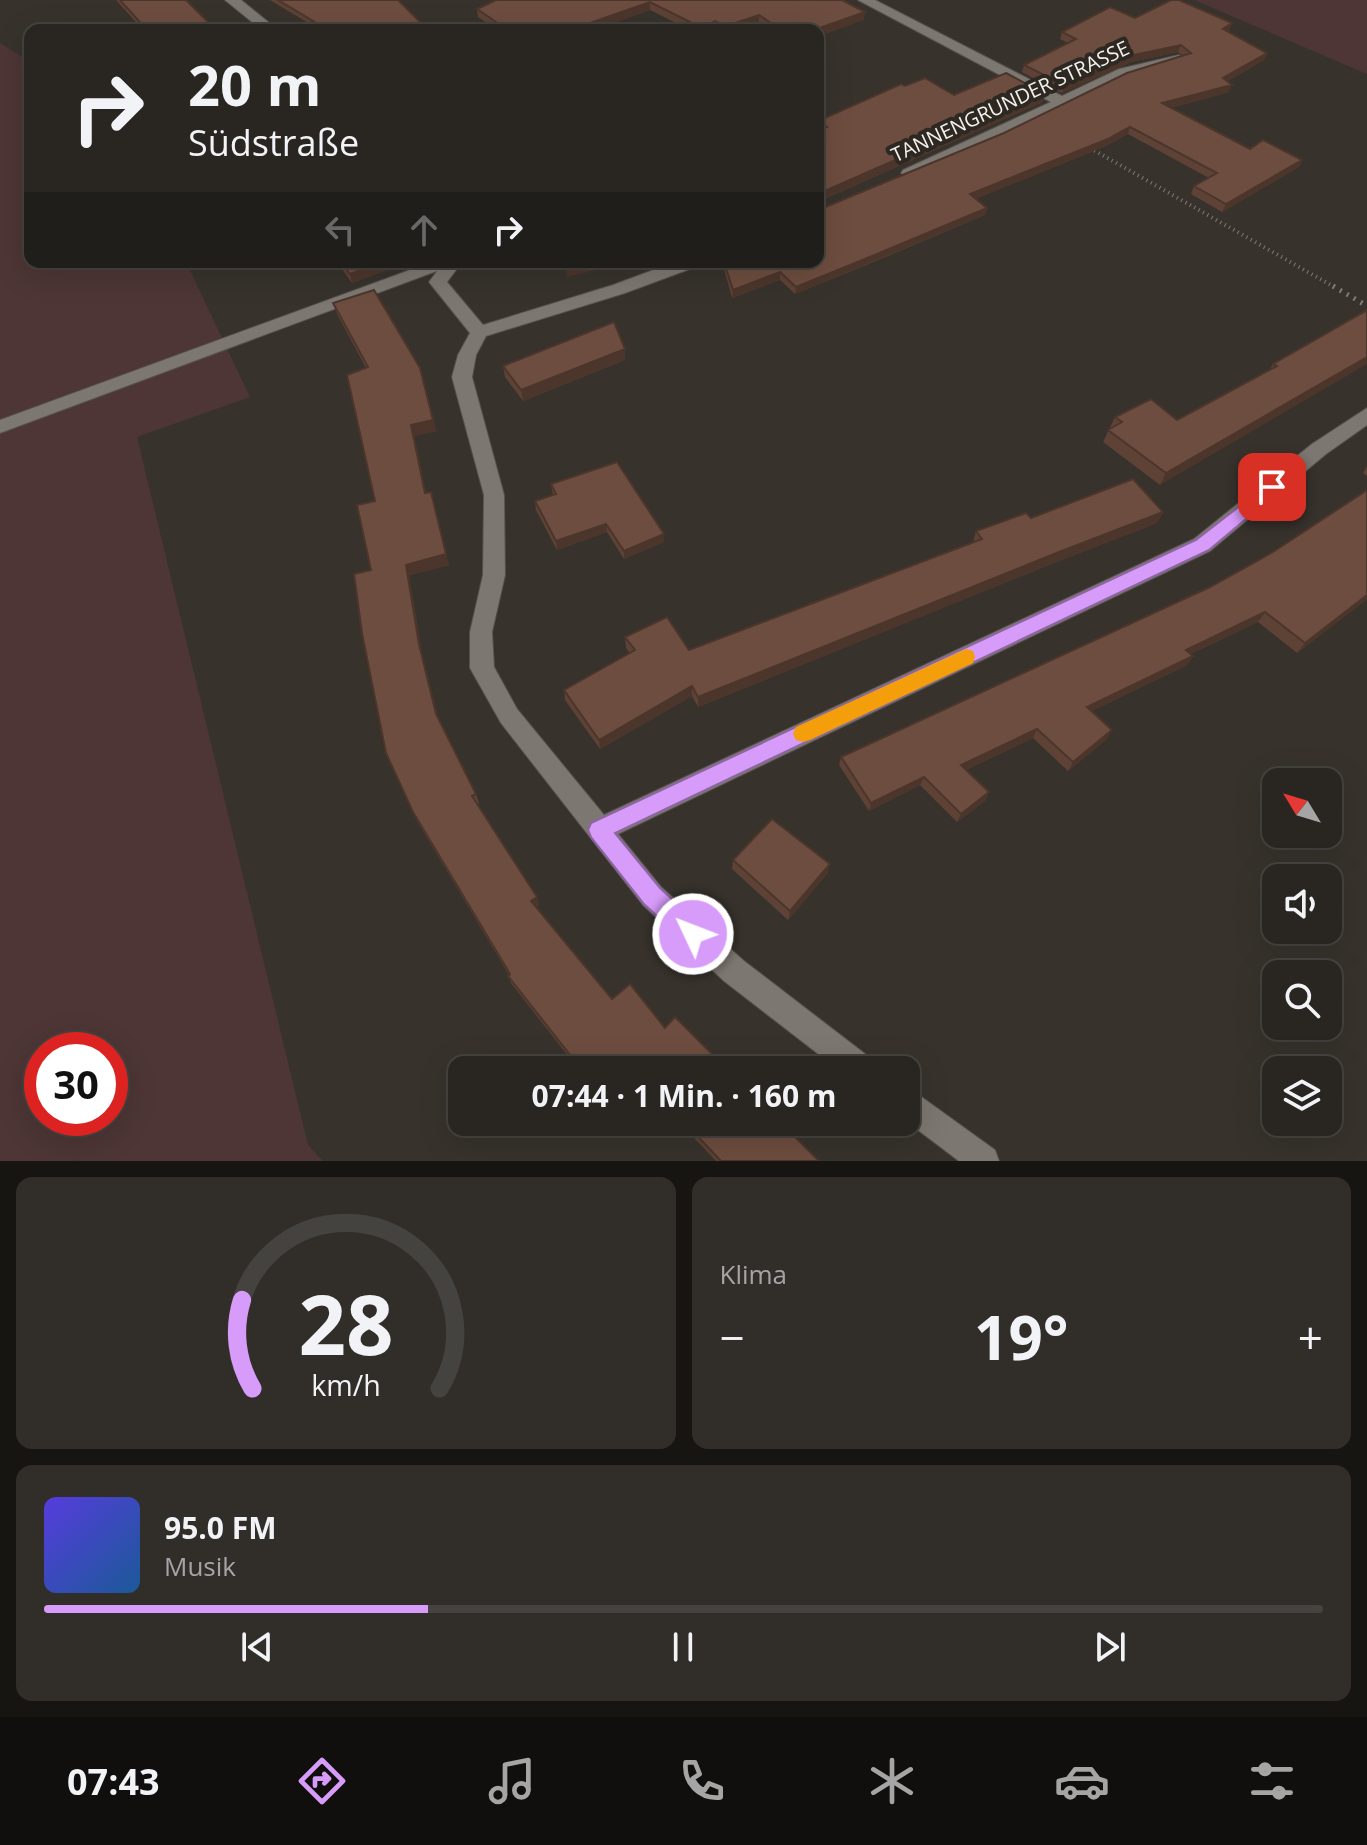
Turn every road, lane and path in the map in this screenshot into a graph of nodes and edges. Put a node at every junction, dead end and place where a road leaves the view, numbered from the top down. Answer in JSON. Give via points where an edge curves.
{"nodes":[{"id":1,"x":232,"y":0,"type":"edge"},
{"id":2,"x":865,"y":0,"type":"edge"},
{"id":3,"x":263,"y":24,"type":"edge"},
{"id":4,"x":1179,"y":59,"type":"edge"},
{"id":5,"x":1062,"y":102,"type":"junction"},
{"id":6,"x":1089,"y":148,"type":"edge"},
{"id":7,"x":891,"y":180,"type":"edge"},
{"id":8,"x":431,"y":268,"type":"edge"},
{"id":9,"x":448,"y":268,"type":"edge"},
{"id":10,"x":676,"y":268,"type":"edge"},
{"id":11,"x":1367,"y":306,"type":"edge"},
{"id":12,"x":479,"y":332,"type":"junction"},
{"id":13,"x":1367,"y":415,"type":"edge"},
{"id":14,"x":0,"y":427,"type":"edge"},
{"id":15,"x":599,"y":830,"type":"junction"},
{"id":16,"x":845,"y":1056,"type":"edge"},
{"id":17,"x":920,"y":1113,"type":"edge"},
{"id":18,"x":984,"y":1161,"type":"edge"}],
"edges":[{"from":1,"to":3,"type":"street"},
{"from":2,"to":5,"type":"street"},
{"from":4,"to":5,"type":"street","name":"TANNENGRUNDER STRASSE","via":[[1150,61]]},
{"from":5,"to":7,"type":"street","name":"TANNENGRUNDER STRASSE"},
{"from":6,"to":11,"type":"path"},
{"from":8,"to":14,"type":"lane"},
{"from":9,"to":12,"type":"street","via":[[438,282]]},
{"from":10,"to":12,"type":"street"},
{"from":12,"to":15,"type":"street","via":[[462,377],[494,495],[494,575],[481,632],[482,668],[509,716]]},
{"from":13,"to":15,"type":"street","via":[[1202,545]]},
{"from":15,"to":16,"type":"street","via":[[652,896],[734,971]]},
{"from":17,"to":18,"type":"street"}]}
